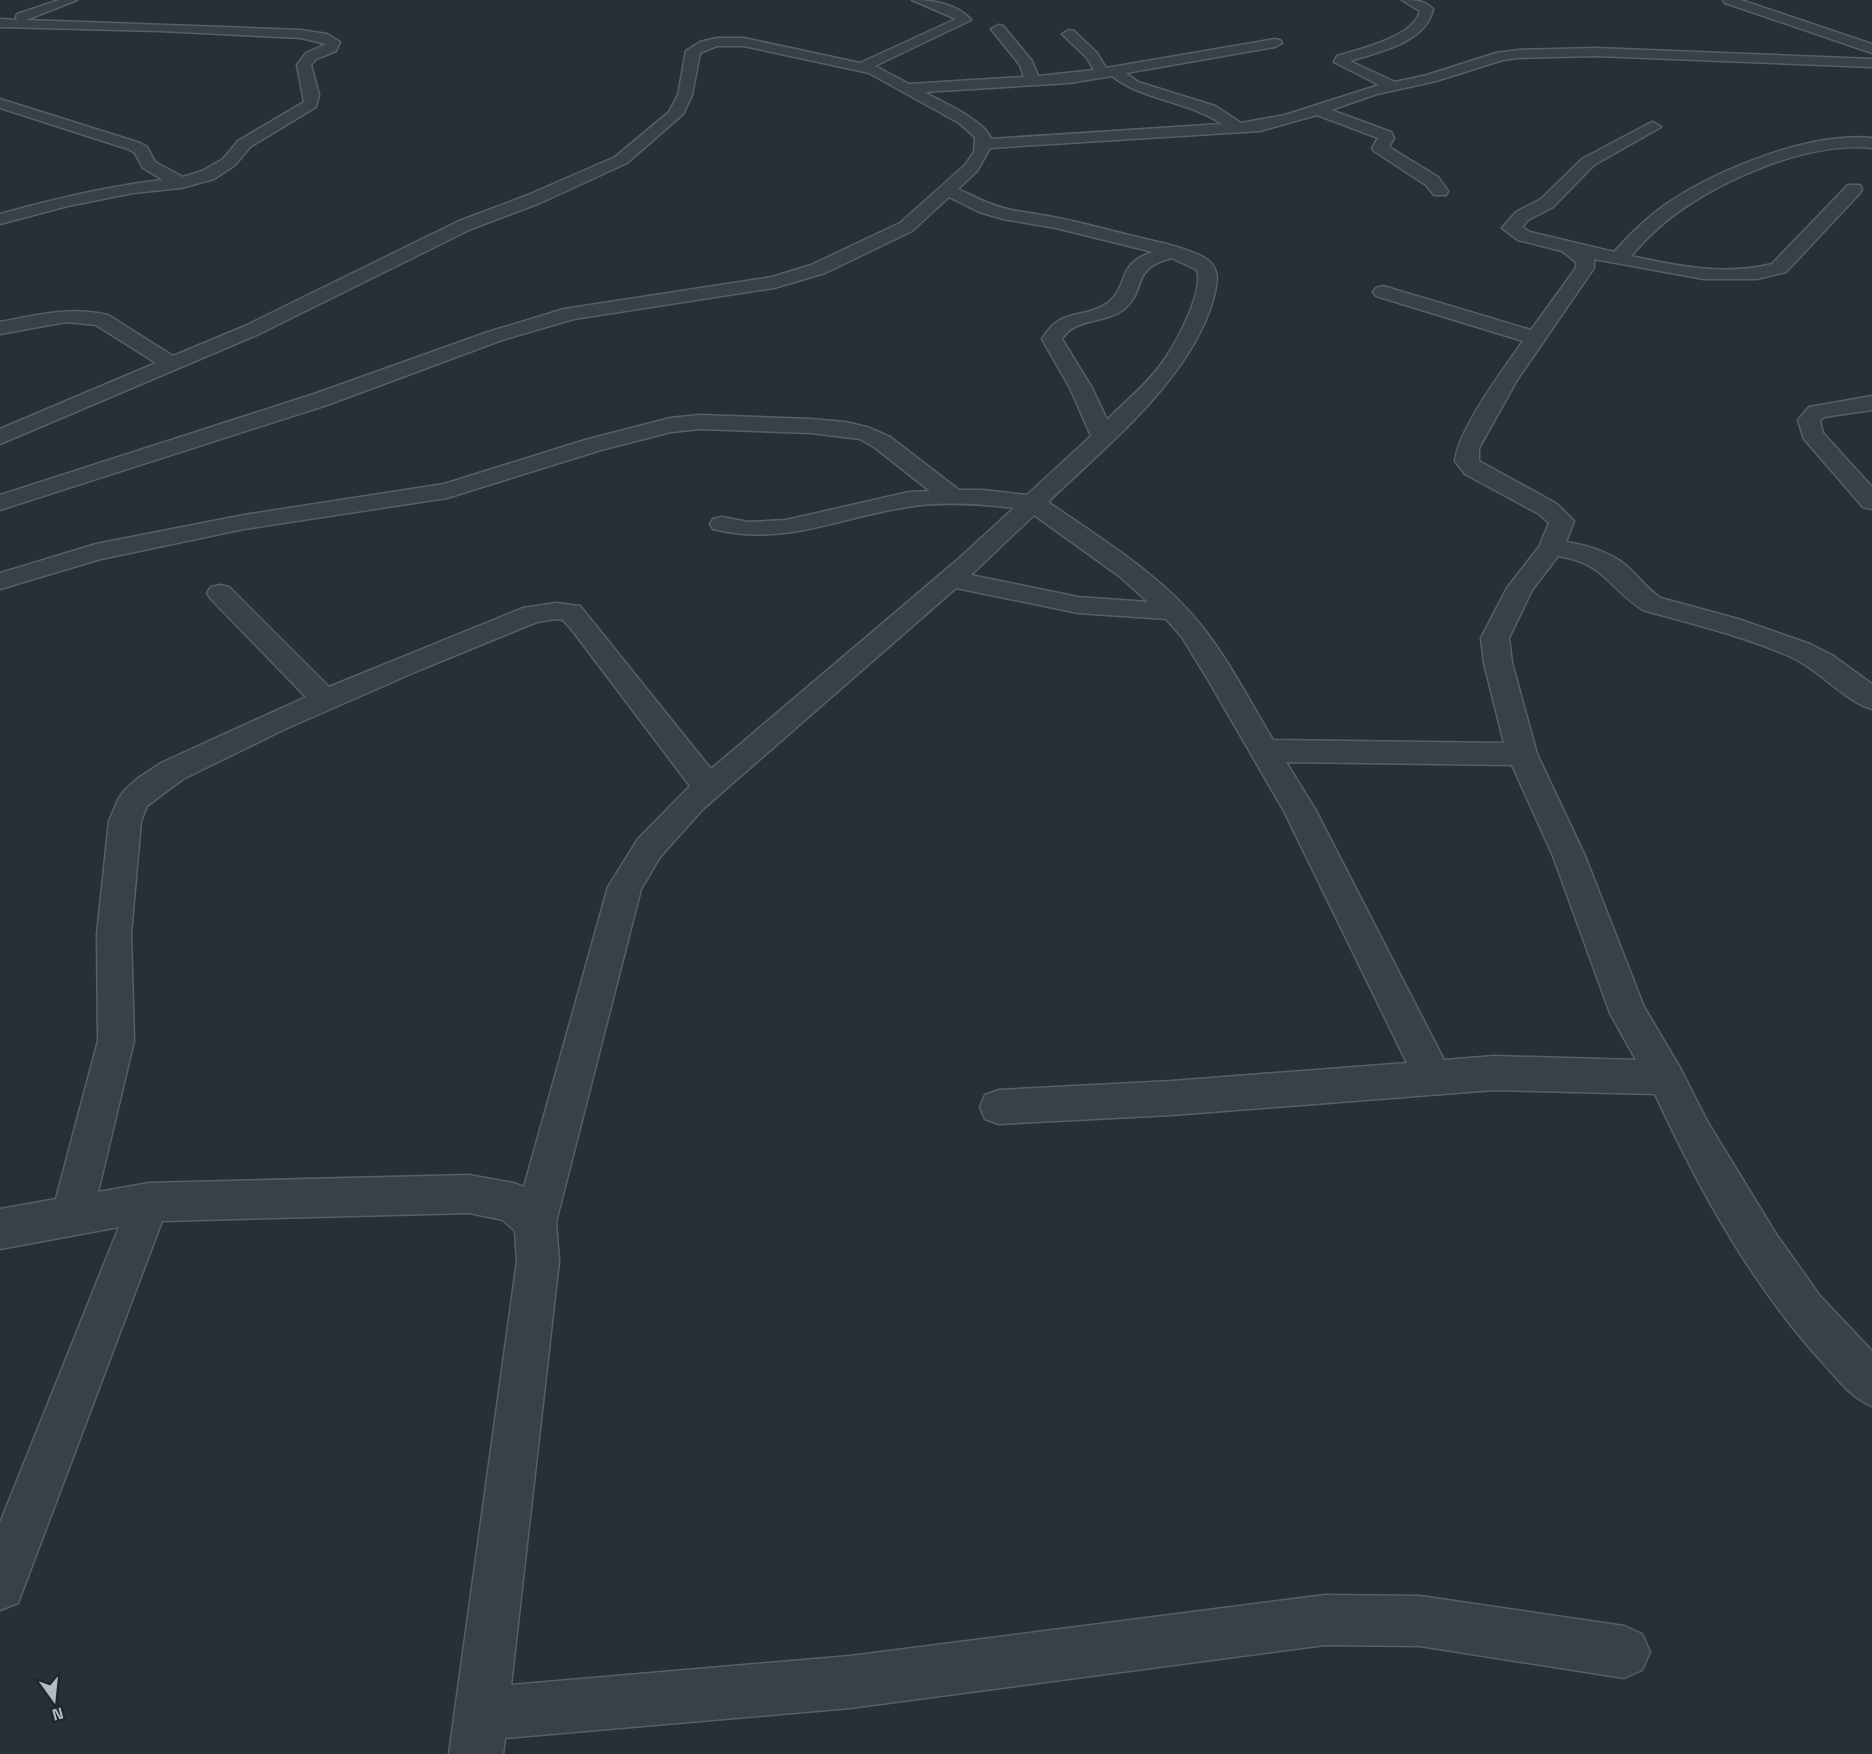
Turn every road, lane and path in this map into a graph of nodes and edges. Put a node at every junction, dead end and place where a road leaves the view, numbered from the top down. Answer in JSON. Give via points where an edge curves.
{"nodes":[{"id":1,"x":71,"y":0,"type":"edge"},
{"id":2,"x":918,"y":0,"type":"edge"},
{"id":3,"x":1408,"y":0,"type":"edge"},
{"id":4,"x":1729,"y":0,"type":"edge"},
{"id":5,"x":2,"y":23,"type":"edge"},
{"id":6,"x":998,"y":29,"type":"dead end"},
{"id":7,"x":1069,"y":34,"type":"dead end"},
{"id":8,"x":1275,"y":43,"type":"dead end"},
{"id":9,"x":1872,"y":49,"type":"edge"},
{"id":10,"x":1872,"y":63,"type":"edge"},
{"id":11,"x":862,"y":67,"type":"junction"},
{"id":12,"x":1109,"y":73,"type":"junction"},
{"id":13,"x":1032,"y":82,"type":"junction"},
{"id":14,"x":1392,"y":86,"type":"junction"},
{"id":15,"x":909,"y":88,"type":"junction"},
{"id":16,"x":0,"y":103,"type":"edge"},
{"id":17,"x":1317,"y":110,"type":"junction"},
{"id":18,"x":1653,"y":127,"type":"dead end"},
{"id":19,"x":1239,"y":128,"type":"junction"},
{"id":20,"x":1872,"y":143,"type":"edge"},
{"id":21,"x":984,"y":144,"type":"junction"},
{"id":22,"x":181,"y":183,"type":"junction"},
{"id":23,"x":1854,"y":189,"type":"dead end"},
{"id":24,"x":947,"y":190,"type":"junction"},
{"id":25,"x":1440,"y":191,"type":"dead end"},
{"id":26,"x":0,"y":219,"type":"edge"},
{"id":27,"x":1568,"y":247,"type":"junction"},
{"id":28,"x":1174,"y":252,"type":"junction"},
{"id":29,"x":1618,"y":258,"type":"junction"},
{"id":30,"x":1383,"y":292,"type":"dead end"},
{"id":31,"x":0,"y":328,"type":"edge"},
{"id":32,"x":1535,"y":338,"type":"junction"},
{"id":33,"x":172,"y":364,"type":"junction"},
{"id":34,"x":1872,"y":403,"type":"edge"},
{"id":35,"x":0,"y":437,"type":"edge"},
{"id":36,"x":1103,"y":437,"type":"junction"},
{"id":37,"x":952,"y":497,"type":"junction"},
{"id":38,"x":1872,"y":502,"type":"edge"},
{"id":39,"x":0,"y":503,"type":"edge"},
{"id":40,"x":1033,"y":503,"type":"junction"},
{"id":41,"x":722,"y":524,"type":"dead end"},
{"id":42,"x":1551,"y":549,"type":"junction"},
{"id":43,"x":951,"y":579,"type":"junction"},
{"id":44,"x":0,"y":581,"type":"edge"},
{"id":45,"x":220,"y":593,"type":"dead end"},
{"id":46,"x":1174,"y":610,"type":"junction"},
{"id":47,"x":1872,"y":699,"type":"edge"},
{"id":48,"x":326,"y":700,"type":"junction"},
{"id":49,"x":1264,"y":751,"type":"junction"},
{"id":50,"x":1522,"y":754,"type":"junction"},
{"id":51,"x":708,"y":788,"type":"junction"},
{"id":52,"x":1433,"y":1077,"type":"junction"},
{"id":53,"x":1666,"y":1078,"type":"junction"},
{"id":54,"x":999,"y":1107,"type":"dead end"},
{"id":55,"x":149,"y":1202,"type":"junction"},
{"id":56,"x":72,"y":1215,"type":"junction"},
{"id":57,"x":535,"y":1222,"type":"junction"},
{"id":58,"x":0,"y":1229,"type":"edge"},
{"id":59,"x":1872,"y":1384,"type":"edge"},
{"id":60,"x":0,"y":1584,"type":"edge"},
{"id":61,"x":1624,"y":1652,"type":"dead end"},
{"id":62,"x":478,"y":1734,"type":"edge"}],
"edges":[{"from":1,"to":5,"type":"street"},
{"from":2,"to":11,"type":"street","via":[[965,20]]},
{"from":3,"to":14,"type":"street","via":[[1427,9],[1419,28],[1342,58],[1341,63]]},
{"from":4,"to":9,"type":"street"},
{"from":5,"to":22,"type":"street","via":[[312,35],[333,42],[331,48],[312,56],[304,65],[311,104],[244,144],[219,170]]},
{"from":6,"to":13,"type":"street","via":[[1027,64]]},
{"from":7,"to":12,"type":"street"},
{"from":8,"to":12,"type":"street"},
{"from":10,"to":14,"type":"street","via":[[1531,52],[1501,56]]},
{"from":11,"to":15,"type":"street"},
{"from":11,"to":33,"type":"street","via":[[744,42],[699,45],[693,51],[685,95],[675,114],[621,160],[465,225],[252,330]]},
{"from":12,"to":13,"type":"street"},
{"from":12,"to":19,"type":"street","via":[[1133,85],[1209,109]]},
{"from":13,"to":15,"type":"street"},
{"from":14,"to":17,"type":"street"},
{"from":15,"to":21,"type":"street","via":[[979,131]]},
{"from":16,"to":22,"type":"street","via":[[134,146],[141,150],[148,165]]},
{"from":17,"to":19,"type":"street","via":[[1275,123]]},
{"from":17,"to":25,"type":"street","via":[[1385,135],[1380,148],[1432,180]]},
{"from":18,"to":27,"type":"street","via":[[1588,162],[1546,203],[1522,216],[1511,228],[1524,236]]},
{"from":19,"to":21,"type":"street"},
{"from":20,"to":29,"type":"street","via":[[1853,141],[1820,146],[1726,176],[1654,222]]},
{"from":21,"to":24,"type":"street","via":[[971,168]]},
{"from":22,"to":26,"type":"street","via":[[66,201]]},
{"from":23,"to":29,"type":"street","via":[[1779,268],[1767,273],[1700,273]]},
{"from":24,"to":28,"type":"street","via":[[1009,215]]},
{"from":24,"to":39,"type":"street","via":[[906,227],[818,269],[774,282],[571,313]]},
{"from":27,"to":29,"type":"street"},
{"from":27,"to":32,"type":"street","via":[[1586,260],[1585,268]]},
{"from":28,"to":36,"type":"street","via":[[1205,267],[1209,278],[1202,304],[1169,369]]},
{"from":28,"to":36,"type":"street","via":[[1140,265],[1117,306],[1071,322],[1052,339],[1081,388]]},
{"from":30,"to":32,"type":"street"},
{"from":31,"to":33,"type":"street","via":[[66,316],[101,319]]},
{"from":32,"to":42,"type":"street","via":[[1468,448],[1467,461],[1489,480],[1562,519]]},
{"from":33,"to":35,"type":"street"},
{"from":34,"to":38,"type":"street","via":[[1817,412],[1809,420],[1812,434]]},
{"from":36,"to":40,"type":"street"},
{"from":37,"to":40,"type":"street"},
{"from":37,"to":41,"type":"street","via":[[909,499],[766,530]]},
{"from":37,"to":44,"type":"street","via":[[867,434],[811,426],[700,422],[593,445],[447,491],[232,524],[96,552]]},
{"from":40,"to":43,"type":"street"},
{"from":40,"to":46,"type":"street","via":[[1128,570]]},
{"from":42,"to":47,"type":"street","via":[[1582,552],[1599,560],[1652,604],[1800,650]]},
{"from":42,"to":50,"type":"street","via":[[1520,588],[1496,638],[1498,663]]},
{"from":43,"to":46,"type":"street","via":[[1078,605]]},
{"from":43,"to":51,"type":"street"},
{"from":45,"to":48,"type":"street"},
{"from":46,"to":49,"type":"street","via":[[1192,632]]},
{"from":48,"to":51,"type":"street","via":[[532,614],[571,612]]},
{"from":48,"to":56,"type":"street","via":[[172,771],[134,800],[125,821],[115,923],[116,1041]]},
{"from":49,"to":50,"type":"street"},
{"from":49,"to":52,"type":"street","via":[[1299,809]]},
{"from":50,"to":53,"type":"street","via":[[1569,856],[1628,1013]]},
{"from":51,"to":57,"type":"street","via":[[649,848],[625,887]]},
{"from":52,"to":53,"type":"street","via":[[1494,1073]]},
{"from":52,"to":54,"type":"street"},
{"from":53,"to":59,"type":"street","via":[[1693,1134],[1761,1248],[1805,1311]]},
{"from":55,"to":56,"type":"street"},
{"from":55,"to":57,"type":"street","via":[[470,1194],[513,1202]]},
{"from":55,"to":60,"type":"street"},
{"from":56,"to":58,"type":"street"},
{"from":57,"to":62,"type":"street","via":[[538,1261]]},
{"from":61,"to":62,"type":"street","via":[[1420,1621],[1325,1620]]}]}
